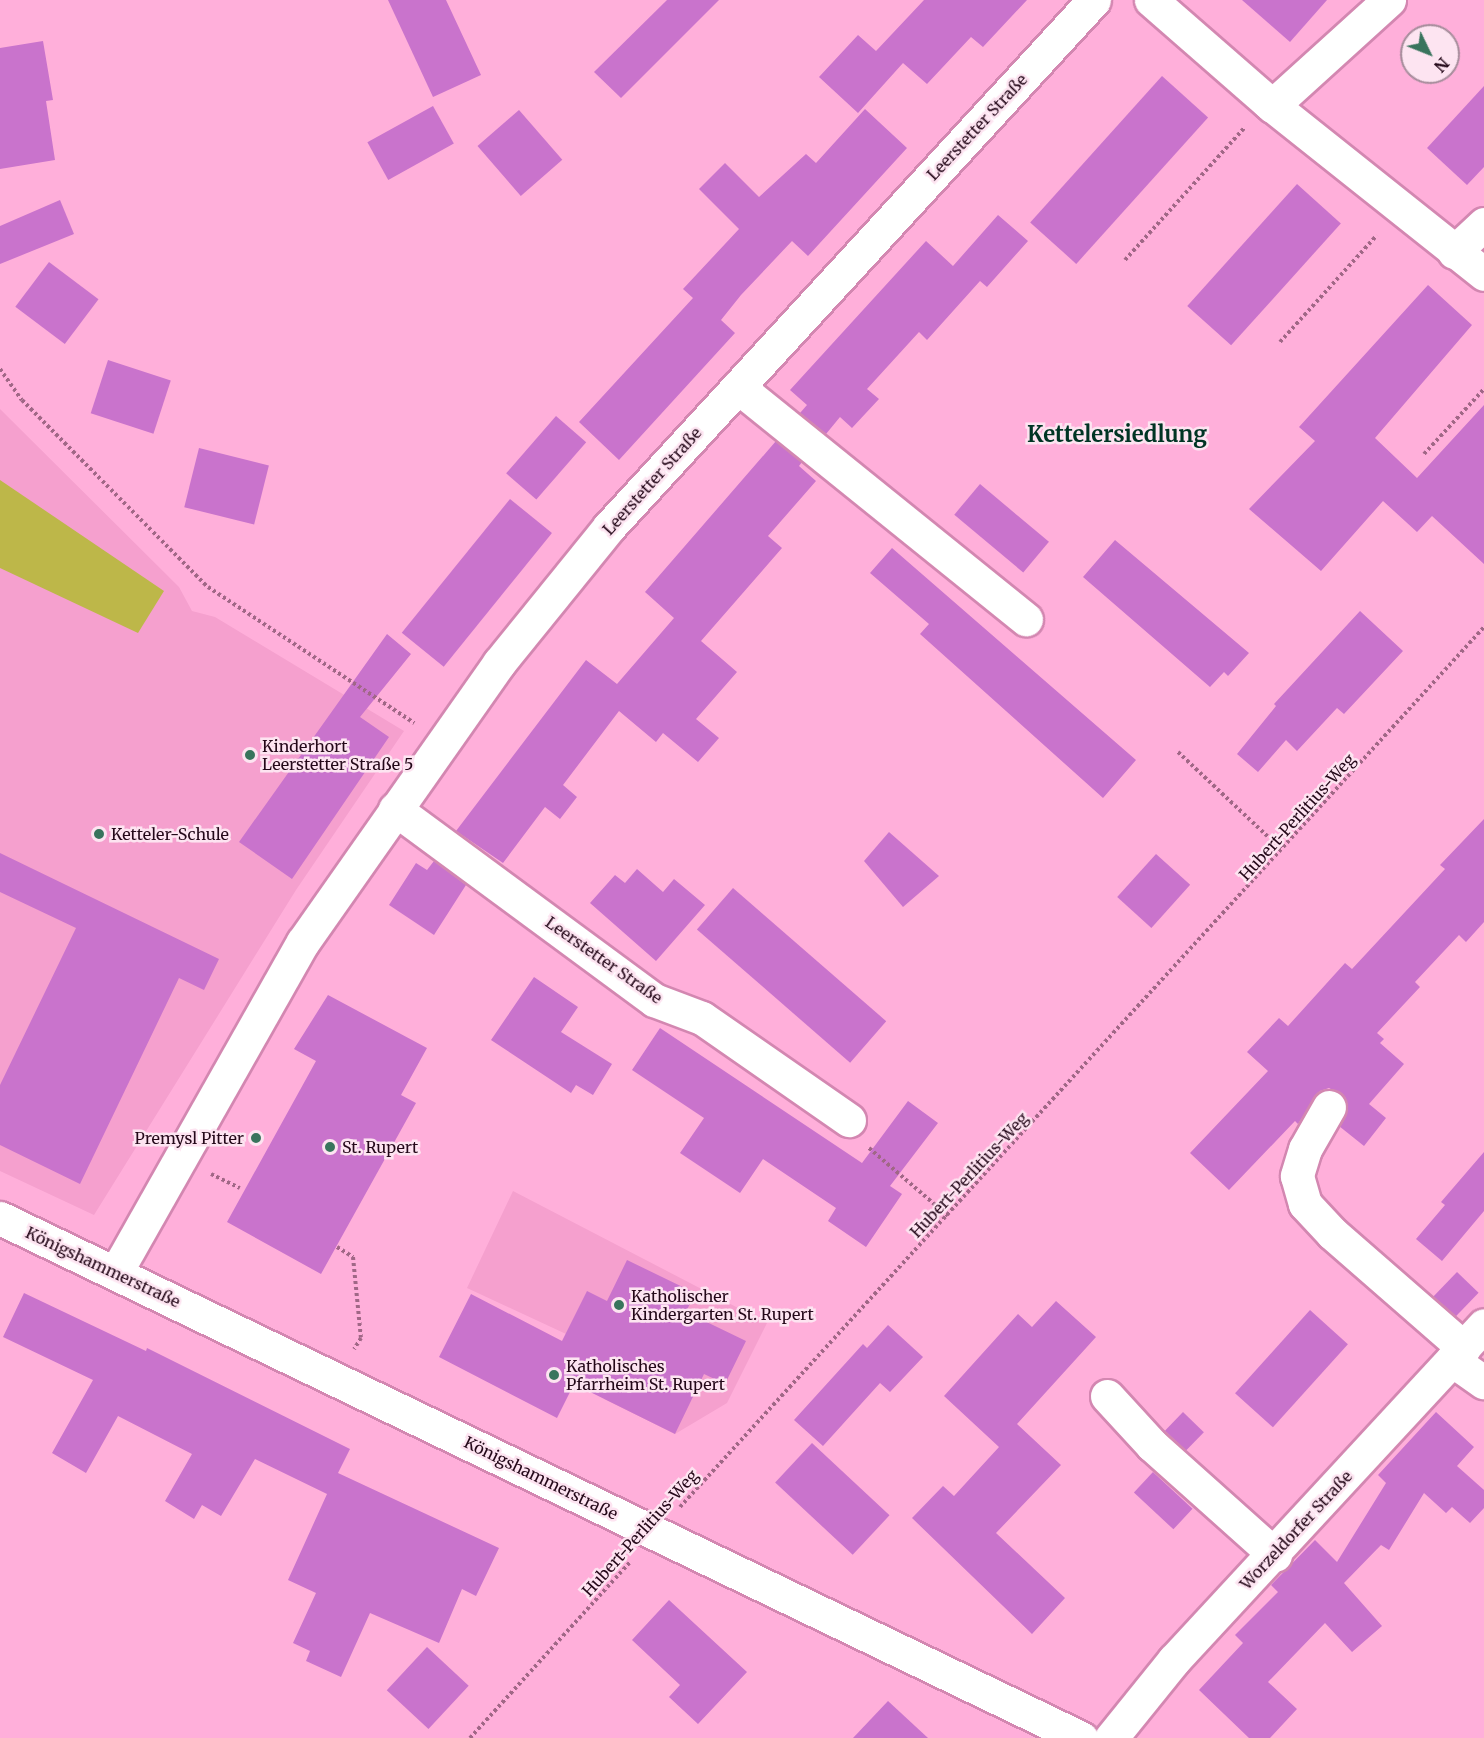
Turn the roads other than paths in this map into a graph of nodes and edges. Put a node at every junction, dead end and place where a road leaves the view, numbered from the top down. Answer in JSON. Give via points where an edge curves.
{"nodes":[{"id":1,"x":1094,"y":0,"type":"edge"},
{"id":2,"x":1151,"y":0,"type":"edge"},
{"id":3,"x":1389,"y":0,"type":"edge"},
{"id":4,"x":1270,"y":104,"type":"junction"},
{"id":5,"x":1484,"y":224,"type":"edge"},
{"id":6,"x":1454,"y":252,"type":"junction"},
{"id":7,"x":1484,"y":274,"type":"edge"},
{"id":8,"x":738,"y":387,"type":"junction"},
{"id":9,"x":1026,"y":619,"type":"dead end"},
{"id":10,"x":395,"y":809,"type":"junction"},
{"id":11,"x":1329,"y":1107,"type":"dead end"},
{"id":12,"x":849,"y":1120,"type":"road end"},
{"id":13,"x":0,"y":1218,"type":"edge"},
{"id":14,"x":116,"y":1272,"type":"junction"},
{"id":15,"x":1467,"y":1344,"type":"edge"},
{"id":16,"x":1484,"y":1382,"type":"edge"},
{"id":17,"x":1107,"y":1396,"type":"dead end"},
{"id":18,"x":1275,"y":1555,"type":"junction"},
{"id":19,"x":1081,"y":1738,"type":"edge"},
{"id":20,"x":1111,"y":1738,"type":"edge"}],
"edges":[{"from":1,"to":8,"type":"street","name":"Leerstetter Straße"},
{"from":2,"to":4,"type":"street"},
{"from":3,"to":4,"type":"street"},
{"from":4,"to":6,"type":"street"},
{"from":5,"to":6,"type":"street"},
{"from":6,"to":7,"type":"street"},
{"from":8,"to":9,"type":"street"},
{"from":8,"to":10,"type":"street","name":"Leerstetter Straße","via":[[609,527],[443,740]]},
{"from":10,"to":12,"type":"street","name":"Leerstetter Straße","via":[[654,1000],[702,1018]]},
{"from":10,"to":14,"type":"street","name":"Leerstetter Straße","via":[[303,942]]},
{"from":11,"to":15,"type":"street","via":[[1305,1149],[1297,1176],[1305,1204],[1332,1233]]},
{"from":13,"to":14,"type":"street","name":"Königshammerstraße"},
{"from":14,"to":19,"type":"street","name":"Königshammerstraße"},
{"from":15,"to":16,"type":"street"},
{"from":15,"to":18,"type":"street","name":"Worzeldorfer Straße"},
{"from":17,"to":18,"type":"street","via":[[1152,1445]]},
{"from":18,"to":20,"type":"street","name":"Worzeldorfer Straße","via":[[1174,1660]]}]}
